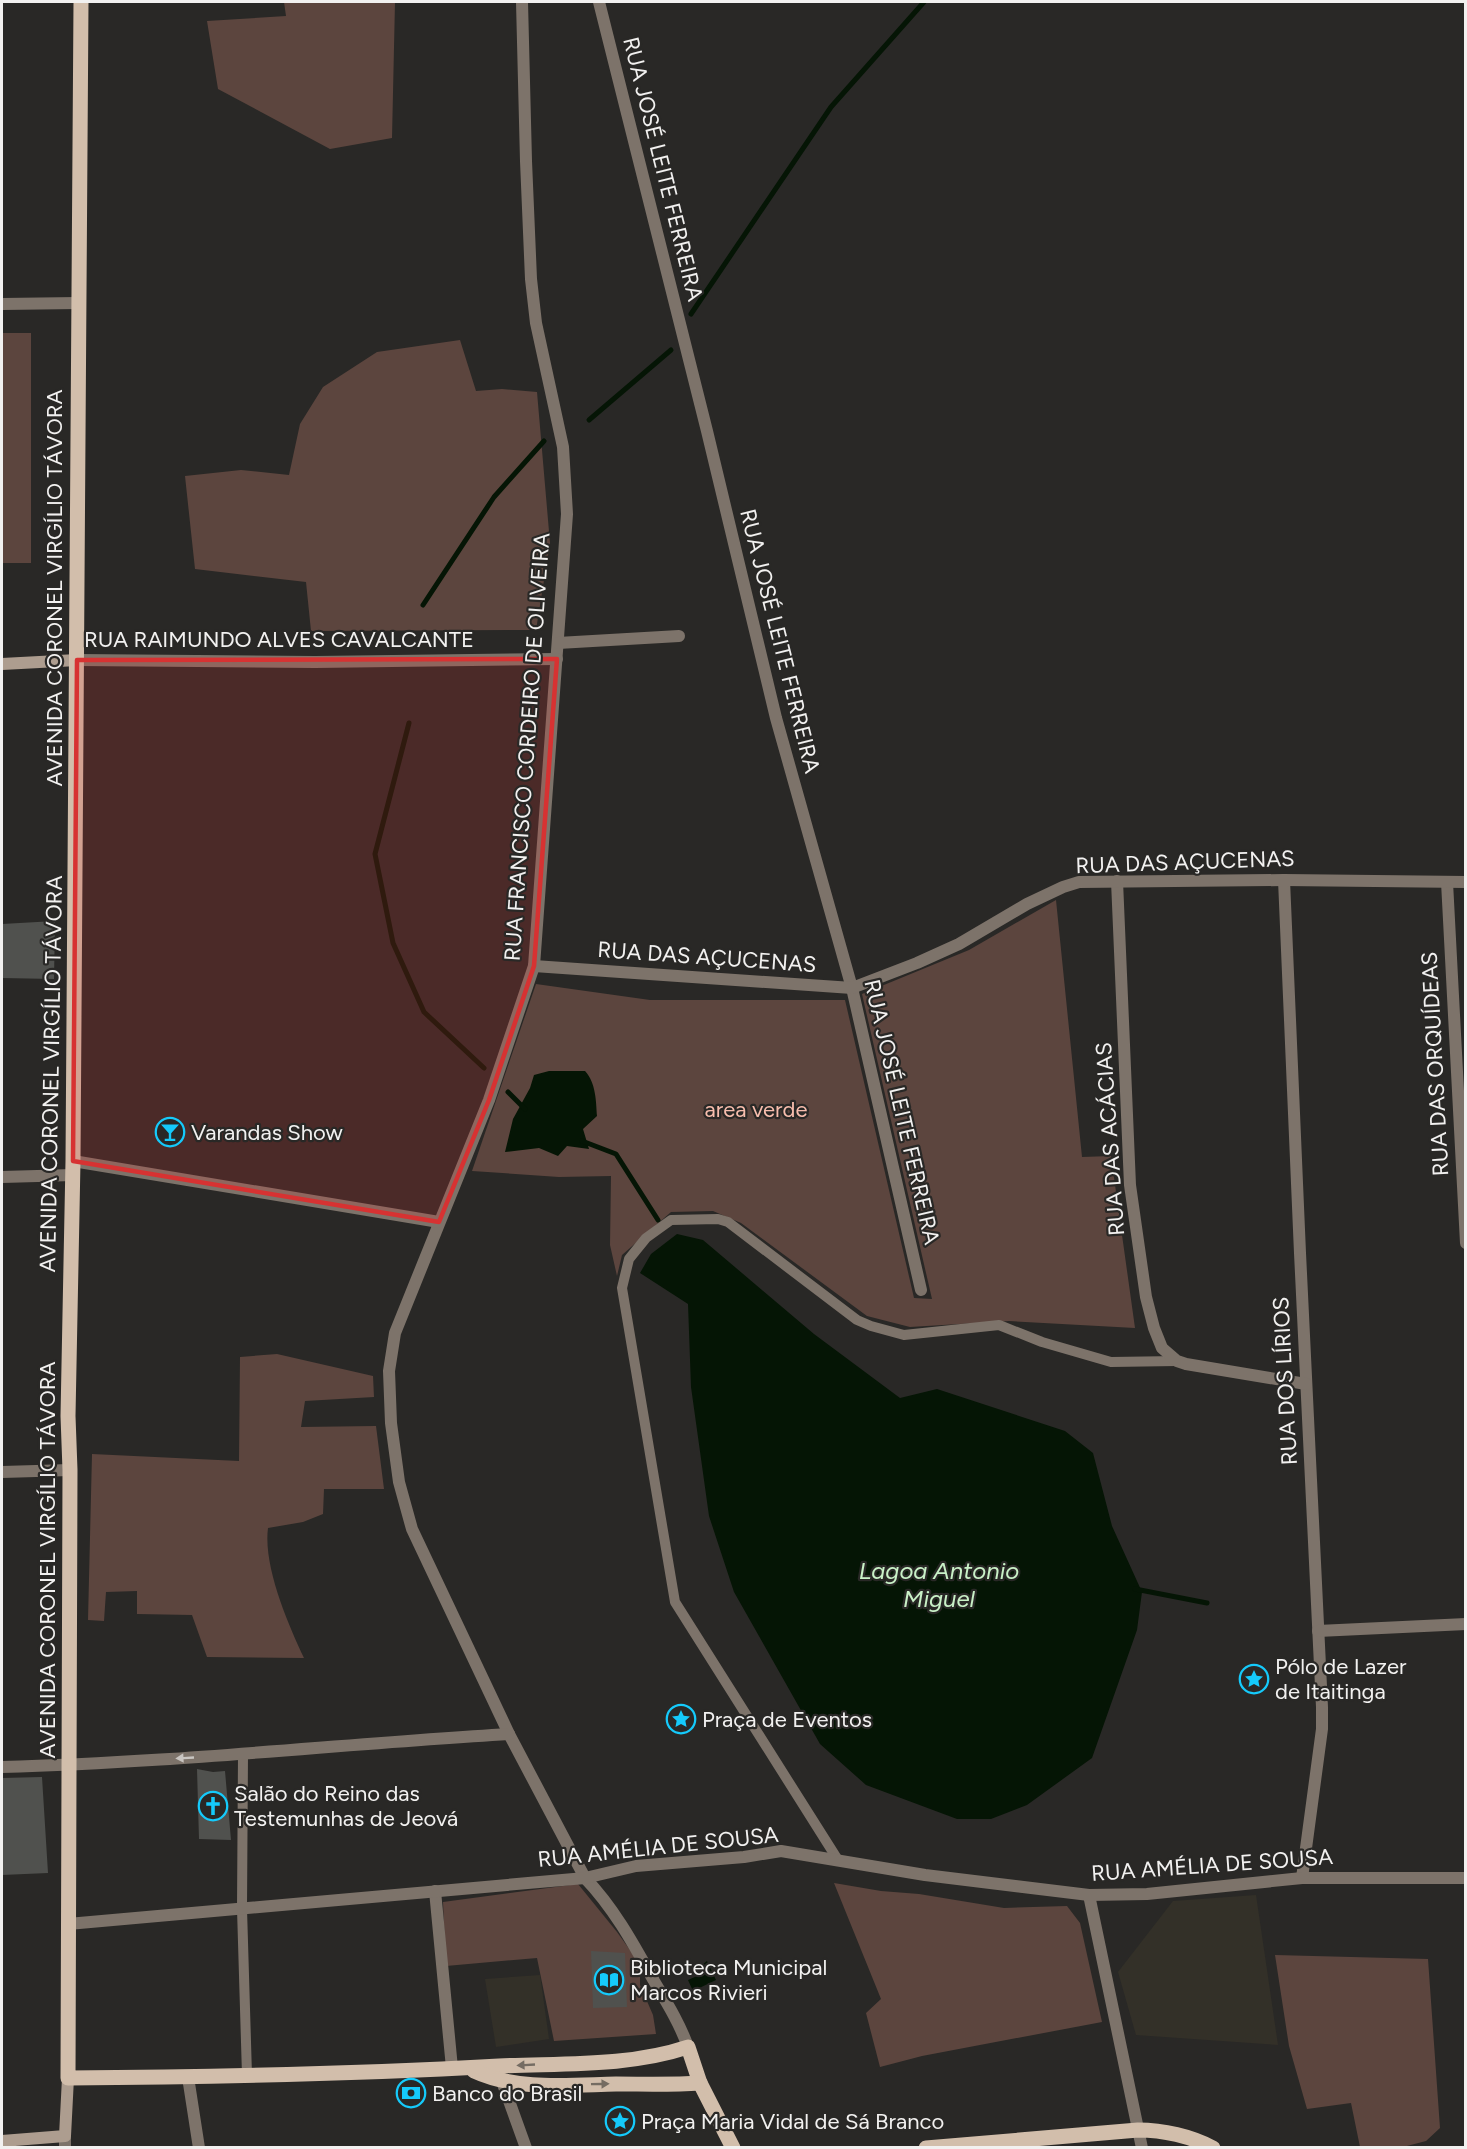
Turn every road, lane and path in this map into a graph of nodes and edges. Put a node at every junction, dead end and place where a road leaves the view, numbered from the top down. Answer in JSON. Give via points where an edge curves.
{"nodes":[{"id":1,"x":81,"y":2,"type":"edge"},
{"id":2,"x":522,"y":2,"type":"edge"},
{"id":3,"x":599,"y":2,"type":"edge"},
{"id":4,"x":78,"y":303,"type":"junction"},
{"id":5,"x":2,"y":304,"type":"edge"},
{"id":6,"x":680,"y":636,"type":"dead end"},
{"id":7,"x":558,"y":643,"type":"junction"},
{"id":8,"x":557,"y":659,"type":"junction"},
{"id":9,"x":77,"y":660,"type":"junction"},
{"id":10,"x":2,"y":664,"type":"edge"},
{"id":11,"x":1284,"y":880,"type":"junction"},
{"id":12,"x":1117,"y":881,"type":"junction"},
{"id":13,"x":1447,"y":882,"type":"junction"},
{"id":14,"x":1466,"y":882,"type":"edge"},
{"id":15,"x":534,"y":966,"type":"junction"},
{"id":16,"x":852,"y":988,"type":"junction"},
{"id":17,"x":73,"y":1168,"type":"junction"},
{"id":18,"x":2,"y":1177,"type":"edge"},
{"id":19,"x":439,"y":1222,"type":"junction"},
{"id":20,"x":1466,"y":1243,"type":"edge"},
{"id":21,"x":921,"y":1290,"type":"dead end"},
{"id":22,"x":1177,"y":1361,"type":"junction"},
{"id":23,"x":1306,"y":1384,"type":"junction"},
{"id":24,"x":70,"y":1470,"type":"junction"},
{"id":25,"x":2,"y":1472,"type":"edge"},
{"id":26,"x":1466,"y":1624,"type":"edge"},
{"id":27,"x":1318,"y":1631,"type":"junction"},
{"id":28,"x":509,"y":1734,"type":"junction"},
{"id":29,"x":243,"y":1755,"type":"junction"},
{"id":30,"x":69,"y":1765,"type":"junction"},
{"id":31,"x":2,"y":1767,"type":"edge"},
{"id":32,"x":838,"y":1860,"type":"junction"},
{"id":33,"x":585,"y":1878,"type":"junction"},
{"id":34,"x":1302,"y":1878,"type":"junction"},
{"id":35,"x":1466,"y":1878,"type":"edge"},
{"id":36,"x":435,"y":1891,"type":"junction"},
{"id":37,"x":1089,"y":1895,"type":"junction"},
{"id":38,"x":242,"y":1909,"type":"junction"},
{"id":39,"x":68,"y":1924,"type":"junction"},
{"id":40,"x":688,"y":2047,"type":"junction"},
{"id":41,"x":452,"y":2068,"type":"junction"},
{"id":42,"x":499,"y":2072,"type":"junction"},
{"id":43,"x":246,"y":2075,"type":"junction"},
{"id":44,"x":188,"y":2077,"type":"junction"},
{"id":45,"x":68,"y":2078,"type":"junction"},
{"id":46,"x":700,"y":2083,"type":"junction"},
{"id":47,"x":1138,"y":2130,"type":"junction"},
{"id":48,"x":2,"y":2141,"type":"edge"},
{"id":49,"x":65,"y":2142,"type":"edge"},
{"id":50,"x":199,"y":2148,"type":"edge"},
{"id":51,"x":526,"y":2148,"type":"edge"},
{"id":52,"x":733,"y":2148,"type":"edge"},
{"id":53,"x":926,"y":2148,"type":"edge"},
{"id":54,"x":1142,"y":2148,"type":"edge"},
{"id":55,"x":1213,"y":2148,"type":"edge"}],
"edges":[{"from":1,"to":4,"type":"main road","name":"AVENIDA CORONEL VIRGÍLIO TÁVORA"},
{"from":2,"to":7,"type":"street","name":"RUA FRANCISCO CORDEIRO DE OLIVEIRA","via":[[531,279],[566,474]]},
{"from":3,"to":16,"type":"street","name":"RUA JOSÉ LEITE FERREIRA","via":[[776,718]]},
{"from":4,"to":5,"type":"street"},
{"from":4,"to":9,"type":"main road","name":"AVENIDA CORONEL VIRGÍLIO TÁVORA"},
{"from":6,"to":7,"type":"street"},
{"from":7,"to":8,"type":"street","name":"RUA FRANCISCO CORDEIRO DE OLIVEIRA"},
{"from":8,"to":9,"type":"street","name":"RUA RAIMUNDO ALVES CAVALCANTE"},
{"from":8,"to":15,"type":"street","name":"RUA FRANCISCO CORDEIRO DE OLIVEIRA"},
{"from":9,"to":10,"type":"street","name":"RUA RAIMUNDO ALVES CAVALCANTE"},
{"from":9,"to":17,"type":"main road","name":"AVENIDA CORONEL VIRGÍLIO TÁVORA"},
{"from":11,"to":12,"type":"street","name":"RUA DAS AÇUCENAS"},
{"from":11,"to":13,"type":"street","name":"RUA DAS AÇUCENAS"},
{"from":11,"to":23,"type":"street","name":"RUA DOS LÍRIOS"},
{"from":12,"to":16,"type":"street","name":"RUA DAS AÇUCENAS","via":[[1079,882],[1064,887],[959,944]]},
{"from":12,"to":22,"type":"street","name":"RUA DAS ACÁCIAS","via":[[1130,1185],[1154,1328],[1162,1348]]},
{"from":13,"to":14,"type":"street","name":"RUA DAS AÇUCENAS"},
{"from":13,"to":20,"type":"street","name":"RUA DAS ORQUÍDEAS"},
{"from":15,"to":16,"type":"street","name":"RUA DAS AÇUCENAS"},
{"from":15,"to":19,"type":"street","name":"RUA FRANCISCO CORDEIRO DE OLIVEIRA","via":[[489,1101]]},
{"from":16,"to":21,"type":"street","name":"RUA JOSÉ LEITE FERREIRA"},
{"from":17,"to":18,"type":"street"},
{"from":17,"to":19,"type":"street"},
{"from":17,"to":24,"type":"main road","name":"AVENIDA CORONEL VIRGÍLIO TÁVORA"},
{"from":19,"to":28,"type":"street","name":"RUA FRANCISCO CORDEIRO DE OLIVEIRA","via":[[395,1333],[389,1371],[399,1482],[412,1529]]},
{"from":22,"to":23,"type":"street"},
{"from":22,"to":32,"type":"lane","via":[[1111,1362],[999,1325],[904,1335],[871,1326],[857,1320],[728,1222],[718,1219],[671,1220],[646,1238],[628,1259],[622,1288],[675,1602]]},
{"from":23,"to":27,"type":"street","name":"RUA DOS LÍRIOS"},
{"from":24,"to":25,"type":"street"},
{"from":24,"to":30,"type":"main road","name":"AVENIDA CORONEL VIRGÍLIO TÁVORA"},
{"from":26,"to":27,"type":"street"},
{"from":27,"to":34,"type":"street","name":"RUA DOS LÍRIOS","via":[[1322,1729]]},
{"from":28,"to":29,"type":"street"},
{"from":28,"to":33,"type":"street","name":"RUA FRANCISCO CORDEIRO DE OLIVEIRA"},
{"from":29,"to":30,"type":"street","one_way":true},
{"from":29,"to":38,"type":"lane"},
{"from":30,"to":31,"type":"street"},
{"from":30,"to":39,"type":"main road","name":"AVENIDA CORONEL VIRGÍLIO TÁVORA"},
{"from":32,"to":33,"type":"street","name":"RUA AMÉLIA DE SOUSA","via":[[781,1851],[636,1866]]},
{"from":32,"to":37,"type":"street","name":"RUA AMÉLIA DE SOUSA"},
{"from":33,"to":36,"type":"street","name":"RUA AMÉLIA DE SOUSA"},
{"from":33,"to":40,"type":"street","name":"RUA FRANCISCO CORDEIRO DE OLIVEIRA","via":[[628,1935]]},
{"from":34,"to":35,"type":"street","name":"RUA AMÉLIA DE SOUSA"},
{"from":34,"to":37,"type":"street","name":"RUA AMÉLIA DE SOUSA","via":[[1148,1894]]},
{"from":36,"to":38,"type":"street","name":"RUA AMÉLIA DE SOUSA"},
{"from":36,"to":41,"type":"street"},
{"from":37,"to":47,"type":"street"},
{"from":38,"to":39,"type":"street","name":"RUA AMÉLIA DE SOUSA"},
{"from":38,"to":43,"type":"lane"},
{"from":39,"to":45,"type":"main road","name":"AVENIDA CORONEL VIRGÍLIO TÁVORA"},
{"from":40,"to":42,"type":"main road","one_way":true,"via":[[657,2057]]},
{"from":40,"to":46,"type":"main road","name":"RUA FRANCISCO CORDEIRO DE OLIVEIRA"},
{"from":41,"to":42,"type":"main road"},
{"from":41,"to":43,"type":"main road"},
{"from":42,"to":46,"type":"main road","one_way":true,"via":[[533,2085]]},
{"from":42,"to":51,"type":"street"},
{"from":43,"to":44,"type":"main road"},
{"from":44,"to":45,"type":"main road"},
{"from":44,"to":50,"type":"street"},
{"from":45,"to":49,"type":"street","name":"AVENIDA CORONEL VIRGÍLIO TÁVORA"},
{"from":46,"to":52,"type":"main road","name":"RUA FRANCISCO CORDEIRO DE OLIVEIRA"},
{"from":47,"to":53,"type":"main road"},
{"from":47,"to":54,"type":"street"},
{"from":47,"to":55,"type":"main road","via":[[1174,2134]]},
{"from":48,"to":49,"type":"street"}]}
